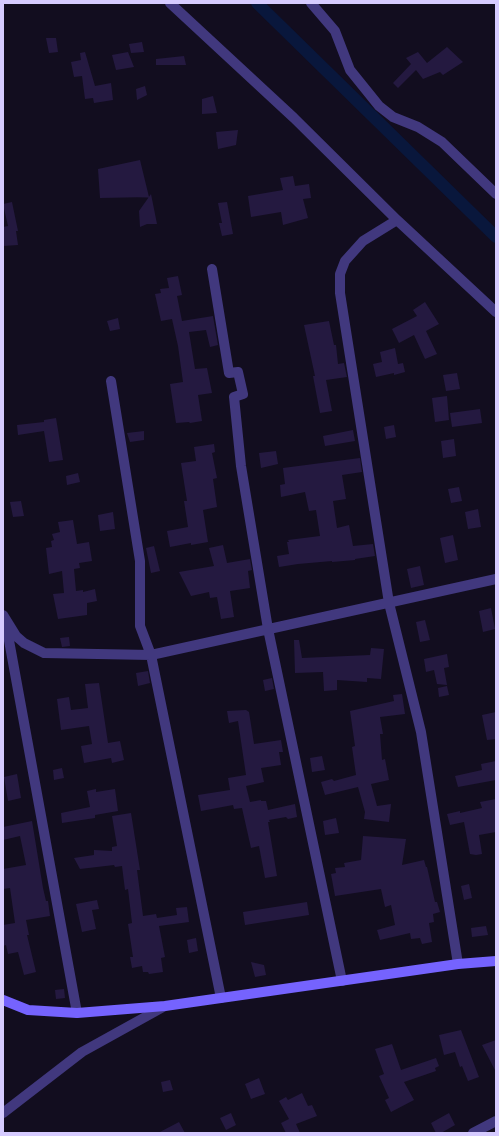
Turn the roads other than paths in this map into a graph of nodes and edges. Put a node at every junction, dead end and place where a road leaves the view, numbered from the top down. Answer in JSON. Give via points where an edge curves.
{"nodes":[{"id":1,"x":170,"y":3,"type":"edge"},
{"id":2,"x":311,"y":3,"type":"edge"},
{"id":3,"x":496,"y":194,"type":"edge"},
{"id":4,"x":397,"y":220,"type":"junction"},
{"id":5,"x":212,"y":268,"type":"dead end"},
{"id":6,"x":496,"y":312,"type":"edge"},
{"id":7,"x":111,"y":381,"type":"dead end"},
{"id":8,"x":496,"y":580,"type":"edge"},
{"id":9,"x":389,"y":603,"type":"junction"},
{"id":10,"x":4,"y":617,"type":"edge"},
{"id":11,"x":268,"y":629,"type":"junction"},
{"id":12,"x":151,"y":655,"type":"junction"},
{"id":13,"x":496,"y":961,"type":"edge"},
{"id":14,"x":458,"y":964,"type":"junction"},
{"id":15,"x":342,"y":981,"type":"junction"},
{"id":16,"x":221,"y":998,"type":"junction"},
{"id":17,"x":3,"y":1000,"type":"edge"},
{"id":18,"x":165,"y":1006,"type":"junction"},
{"id":19,"x":77,"y":1013,"type":"junction"},
{"id":20,"x":3,"y":1113,"type":"edge"},
{"id":21,"x":496,"y":1121,"type":"edge"},
{"id":22,"x":473,"y":1133,"type":"edge"}],
"edges":[{"from":1,"to":4,"type":"street","via":[[294,118]]},
{"from":2,"to":3,"type":"street","via":[[335,31],[350,70],[379,106],[393,117],[418,127],[442,142]]},
{"from":4,"to":6,"type":"street"},
{"from":4,"to":9,"type":"street","via":[[363,241],[345,261],[340,274],[340,293]]},
{"from":5,"to":11,"type":"street","via":[[229,373],[238,372],[243,394],[234,397],[241,466]]},
{"from":7,"to":12,"type":"street","via":[[140,561],[140,626]]},
{"from":8,"to":9,"type":"street"},
{"from":9,"to":11,"type":"street"},
{"from":9,"to":14,"type":"street","via":[[421,732]]},
{"from":10,"to":12,"type":"street","via":[[16,636],[44,653]]},
{"from":10,"to":19,"type":"street"},
{"from":11,"to":12,"type":"street"},
{"from":11,"to":15,"type":"street"},
{"from":12,"to":16,"type":"street"},
{"from":13,"to":14,"type":"main road"},
{"from":14,"to":15,"type":"main road"},
{"from":15,"to":16,"type":"main road"},
{"from":16,"to":18,"type":"main road"},
{"from":17,"to":19,"type":"main road","via":[[28,1010]]},
{"from":18,"to":19,"type":"main road"},
{"from":18,"to":20,"type":"street","via":[[82,1052]]},
{"from":21,"to":22,"type":"street"}]}
